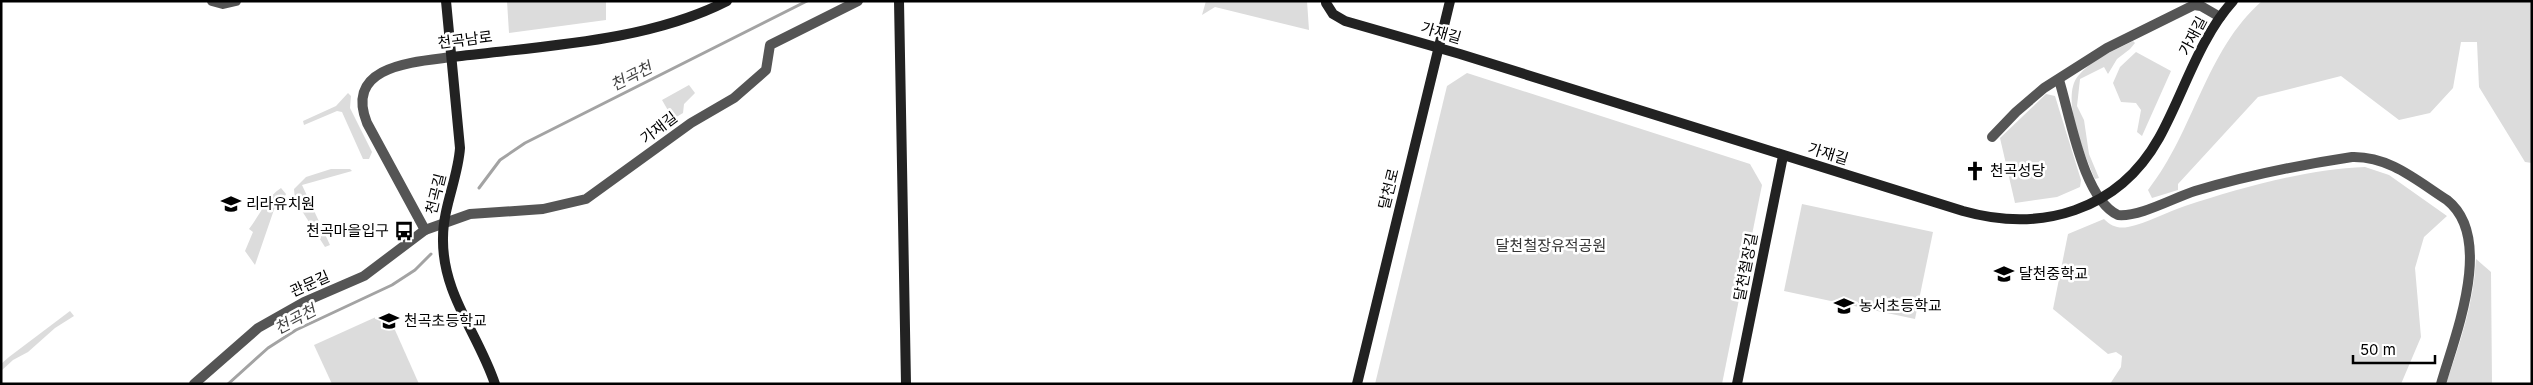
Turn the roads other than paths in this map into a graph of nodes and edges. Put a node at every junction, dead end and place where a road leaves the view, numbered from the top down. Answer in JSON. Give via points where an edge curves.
{"nodes":[{"id":1,"x":212,"y":1,"type":"edge"},
{"id":2,"x":236,"y":1,"type":"edge"},
{"id":3,"x":446,"y":1,"type":"edge"},
{"id":4,"x":727,"y":1,"type":"edge"},
{"id":5,"x":858,"y":1,"type":"edge"},
{"id":6,"x":899,"y":1,"type":"edge"},
{"id":7,"x":1450,"y":1,"type":"edge"},
{"id":8,"x":2233,"y":1,"type":"edge"},
{"id":9,"x":1326,"y":2,"type":"edge"},
{"id":10,"x":2220,"y":17,"type":"junction"},
{"id":11,"x":1439,"y":48,"type":"junction"},
{"id":12,"x":452,"y":57,"type":"junction"},
{"id":13,"x":2059,"y":80,"type":"junction"},
{"id":14,"x":1992,"y":136,"type":"dead end"},
{"id":15,"x":1783,"y":156,"type":"junction"},
{"id":16,"x":2100,"y":199,"type":"junction"},
{"id":17,"x":444,"y":222,"type":"junction"},
{"id":18,"x":425,"y":230,"type":"junction"},
{"id":19,"x":194,"y":384,"type":"edge"},
{"id":20,"x":495,"y":384,"type":"edge"},
{"id":21,"x":906,"y":384,"type":"edge"},
{"id":22,"x":1357,"y":384,"type":"edge"},
{"id":23,"x":1738,"y":384,"type":"edge"},
{"id":24,"x":2442,"y":384,"type":"edge"}],
"edges":[{"from":1,"to":2,"type":"street","via":[[223,4]]},
{"from":3,"to":12,"type":"street","name":"천곡길"},
{"from":4,"to":12,"type":"street","name":"천곡남로","via":[[686,19],[654,28]]},
{"from":5,"to":17,"type":"street","name":"가재길","via":[[770,45],[766,70],[734,98],[691,123],[586,199],[544,209],[480,212]]},
{"from":6,"to":21,"type":"street"},
{"from":7,"to":11,"type":"street","name":"달천로"},
{"from":8,"to":10,"type":"street","name":"가재길"},
{"from":9,"to":11,"type":"street","name":"가재길","via":[[1334,14],[1345,21]]},
{"from":10,"to":13,"type":"street","via":[[2198,5],[2191,7],[2107,48]]},
{"from":10,"to":16,"type":"street","name":"가재길","via":[[2150,153],[2130,176]]},
{"from":11,"to":15,"type":"street","name":"가재길"},
{"from":11,"to":22,"type":"street","name":"달천로"},
{"from":12,"to":17,"type":"street","name":"천곡길","via":[[460,148]]},
{"from":12,"to":18,"type":"street","name":"천곡남로","via":[[390,68],[372,80],[362,99],[367,123]]},
{"from":13,"to":14,"type":"street","via":[[2029,100]]},
{"from":13,"to":16,"type":"street","via":[[2085,167]]},
{"from":15,"to":16,"type":"street","name":"가재길","via":[[1994,219],[2050,218],[2073,212]]},
{"from":15,"to":23,"type":"street","name":"달천철장길"},
{"from":16,"to":24,"type":"street","via":[[2113,212],[2124,215],[2196,191],[2314,163],[2366,156],[2383,160],[2455,206],[2466,228],[2469,276]]},
{"from":17,"to":18,"type":"street","name":"관문길"},
{"from":17,"to":20,"type":"street","name":"천곡길","via":[[443,250],[452,293]]},
{"from":18,"to":19,"type":"street","name":"관문길","via":[[364,276],[304,302],[258,328]]}]}
